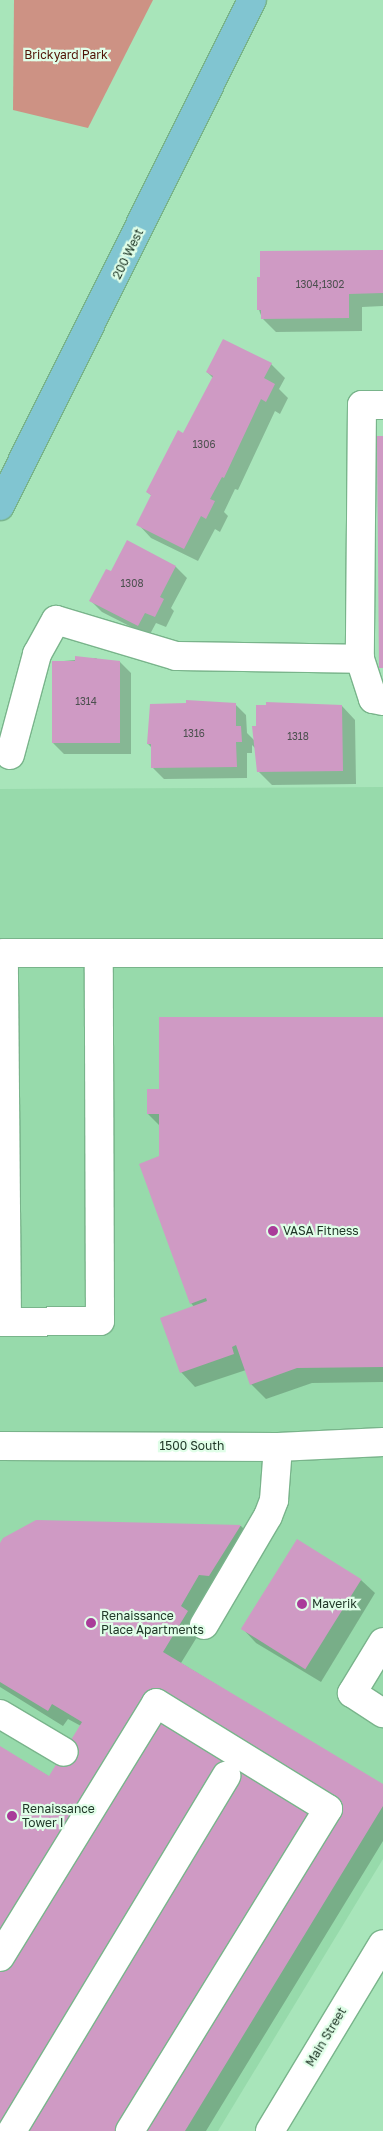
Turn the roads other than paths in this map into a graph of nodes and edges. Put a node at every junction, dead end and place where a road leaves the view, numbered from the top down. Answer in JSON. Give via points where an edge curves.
{"nodes":[{"id":1,"x":252,"y":0,"type":"edge"},
{"id":2,"x":383,"y":405,"type":"edge"},
{"id":3,"x":0,"y":506,"type":"edge"},
{"id":4,"x":360,"y":660,"type":"junction"},
{"id":5,"x":383,"y":701,"type":"edge"},
{"id":6,"x":10,"y":755,"type":"dead end"},
{"id":7,"x":383,"y":952,"type":"edge"},
{"id":8,"x":99,"y":953,"type":"junction"},
{"id":9,"x":2,"y":994,"type":"edge"},
{"id":10,"x":3,"y":1322,"type":"edge"},
{"id":11,"x":383,"y":1442,"type":"edge"},
{"id":12,"x":0,"y":1446,"type":"edge"},
{"id":13,"x":278,"y":1446,"type":"junction"},
{"id":14,"x":204,"y":1625,"type":"dead end"},
{"id":15,"x":383,"y":1642,"type":"edge"},
{"id":16,"x":383,"y":1713,"type":"edge"},
{"id":17,"x":0,"y":1714,"type":"edge"},
{"id":18,"x":64,"y":1752,"type":"dead end"},
{"id":19,"x":226,"y":1776,"type":"dead end"},
{"id":20,"x":383,"y":1944,"type":"edge"},
{"id":21,"x":0,"y":1957,"type":"edge"},
{"id":22,"x":12,"y":2131,"type":"edge"},
{"id":23,"x":130,"y":2131,"type":"edge"},
{"id":24,"x":270,"y":2131,"type":"edge"}],
"edges":[{"from":1,"to":3,"type":"main road","name":"200 West"},
{"from":2,"to":4,"type":"street","via":[[362,405]]},
{"from":4,"to":5,"type":"street","via":[[373,699]]},
{"from":4,"to":6,"type":"street","via":[[176,656],[56,620],[37,654]]},
{"from":7,"to":8,"type":"street"},
{"from":8,"to":9,"type":"street","via":[[4,952]]},
{"from":8,"to":10,"type":"street","via":[[100,1321]]},
{"from":9,"to":10,"type":"street"},
{"from":11,"to":13,"type":"street","name":"1500 South"},
{"from":12,"to":13,"type":"street","name":"1500 South"},
{"from":13,"to":14,"type":"street","via":[[274,1500],[268,1516]]},
{"from":15,"to":16,"type":"street","via":[[352,1693]]},
{"from":17,"to":18,"type":"street"},
{"from":19,"to":22,"type":"street"},
{"from":20,"to":24,"type":"street","name":"Main Street"},
{"from":21,"to":23,"type":"street","via":[[156,1704],[328,1809]]}]}
